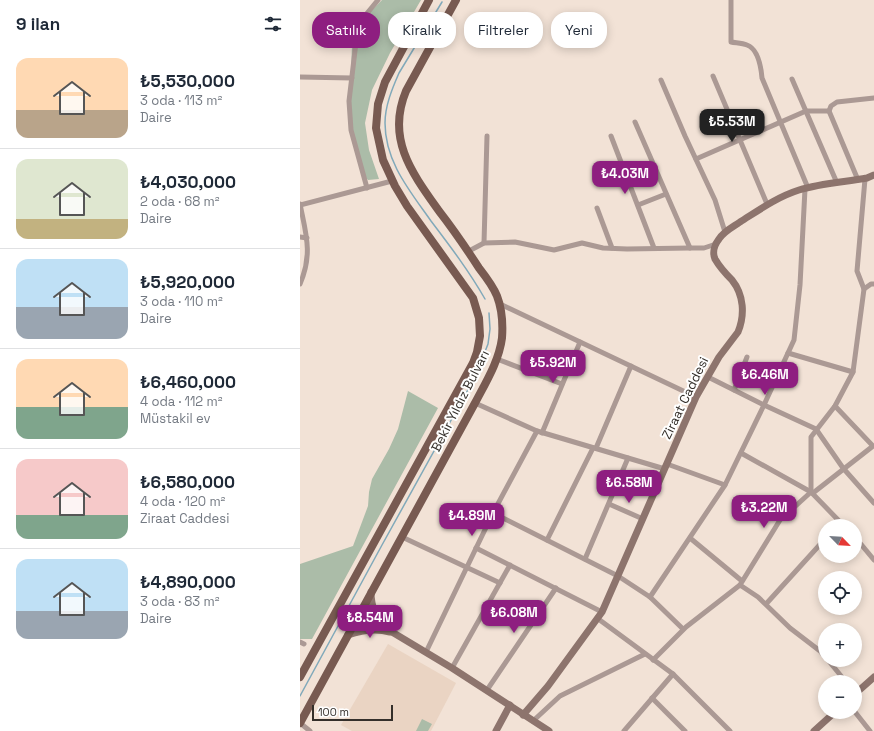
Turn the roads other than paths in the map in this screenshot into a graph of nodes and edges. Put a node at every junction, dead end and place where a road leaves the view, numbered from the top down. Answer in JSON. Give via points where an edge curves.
{"nodes":[{"id":1,"x":378,"y":0,"type":"edge"},
{"id":2,"x":429,"y":0,"type":"edge"},
{"id":3,"x":456,"y":0,"type":"edge"},
{"id":4,"x":730,"y":0,"type":"edge"},
{"id":5,"x":712,"y":76,"type":"dead end"},
{"id":6,"x":300,"y":77,"type":"edge"},
{"id":7,"x":352,"y":78,"type":"junction"},
{"id":8,"x":792,"y":79,"type":"dead end"},
{"id":9,"x":661,"y":80,"type":"dead end"},
{"id":10,"x":874,"y":98,"type":"edge"},
{"id":11,"x":806,"y":111,"type":"junction"},
{"id":12,"x":829,"y":111,"type":"junction"},
{"id":13,"x":635,"y":122,"type":"dead end"},
{"id":14,"x":780,"y":122,"type":"junction"},
{"id":15,"x":487,"y":136,"type":"dead end"},
{"id":16,"x":611,"y":136,"type":"dead end"},
{"id":17,"x":740,"y":140,"type":"junction"},
{"id":18,"x":696,"y":159,"type":"junction"},
{"id":19,"x":874,"y":175,"type":"edge"},
{"id":20,"x":861,"y":179,"type":"junction"},
{"id":21,"x":392,"y":181,"type":"junction"},
{"id":22,"x":837,"y":184,"type":"junction"},
{"id":23,"x":367,"y":188,"type":"junction"},
{"id":24,"x":806,"y":188,"type":"junction"},
{"id":25,"x":666,"y":194,"type":"junction"},
{"id":26,"x":300,"y":204,"type":"edge"},
{"id":27,"x":768,"y":204,"type":"junction"},
{"id":28,"x":638,"y":205,"type":"junction"},
{"id":29,"x":598,"y":208,"type":"dead end"},
{"id":30,"x":725,"y":232,"type":"junction"},
{"id":31,"x":300,"y":237,"type":"edge"},
{"id":32,"x":307,"y":238,"type":"junction"},
{"id":33,"x":484,"y":243,"type":"junction"},
{"id":34,"x":716,"y":244,"type":"junction"},
{"id":35,"x":612,"y":248,"type":"junction"},
{"id":36,"x":654,"y":248,"type":"junction"},
{"id":37,"x":690,"y":248,"type":"junction"},
{"id":38,"x":468,"y":252,"type":"junction"},
{"id":39,"x":303,"y":270,"type":"edge"},
{"id":40,"x":874,"y":279,"type":"edge"},
{"id":41,"x":300,"y":284,"type":"edge"},
{"id":42,"x":872,"y":284,"type":"edge"},
{"id":43,"x":864,"y":290,"type":"junction"},
{"id":44,"x":500,"y":304,"type":"junction"},
{"id":45,"x":580,"y":342,"type":"junction"},
{"id":46,"x":788,"y":353,"type":"junction"},
{"id":47,"x":746,"y":357,"type":"dead end"},
{"id":48,"x":497,"y":359,"type":"junction"},
{"id":49,"x":631,"y":366,"type":"junction"},
{"id":50,"x":853,"y":372,"type":"junction"},
{"id":51,"x":708,"y":377,"type":"junction"},
{"id":52,"x":562,"y":384,"type":"junction"},
{"id":53,"x":734,"y":390,"type":"junction"},
{"id":54,"x":696,"y":397,"type":"junction"},
{"id":55,"x":475,"y":403,"type":"junction"},
{"id":56,"x":764,"y":406,"type":"junction"},
{"id":57,"x":835,"y":406,"type":"junction"},
{"id":58,"x":816,"y":429,"type":"junction"},
{"id":59,"x":539,"y":432,"type":"junction"},
{"id":60,"x":594,"y":448,"type":"junction"},
{"id":61,"x":741,"y":453,"type":"junction"},
{"id":62,"x":628,"y":458,"type":"junction"},
{"id":63,"x":666,"y":466,"type":"junction"},
{"id":64,"x":843,"y":468,"type":"junction"},
{"id":65,"x":725,"y":485,"type":"junction"},
{"id":66,"x":812,"y":492,"type":"junction"},
{"id":67,"x":874,"y":502,"type":"edge"},
{"id":68,"x":608,"y":504,"type":"junction"},
{"id":69,"x":493,"y":513,"type":"junction"},
{"id":70,"x":643,"y":519,"type":"junction"},
{"id":71,"x":835,"y":519,"type":"edge"},
{"id":72,"x":402,"y":537,"type":"junction"},
{"id":73,"x":690,"y":538,"type":"junction"},
{"id":74,"x":547,"y":540,"type":"junction"},
{"id":75,"x":862,"y":545,"type":"edge"},
{"id":76,"x":818,"y":547,"type":"edge"},
{"id":77,"x":476,"y":548,"type":"junction"},
{"id":78,"x":585,"y":559,"type":"junction"},
{"id":79,"x":874,"y":560,"type":"edge"},
{"id":80,"x":510,"y":565,"type":"junction"},
{"id":81,"x":467,"y":567,"type":"junction"},
{"id":82,"x":618,"y":576,"type":"junction"},
{"id":83,"x":500,"y":583,"type":"junction"},
{"id":84,"x":741,"y":583,"type":"junction"},
{"id":85,"x":556,"y":588,"type":"junction"},
{"id":86,"x":371,"y":592,"type":"junction"},
{"id":87,"x":650,"y":597,"type":"junction"},
{"id":88,"x":766,"y":604,"type":"junction"},
{"id":89,"x":602,"y":612,"type":"junction"},
{"id":90,"x":597,"y":618,"type":"junction"},
{"id":91,"x":683,"y":630,"type":"junction"},
{"id":92,"x":392,"y":632,"type":"junction"},
{"id":93,"x":348,"y":635,"type":"junction"},
{"id":94,"x":818,"y":649,"type":"edge"},
{"id":95,"x":426,"y":652,"type":"junction"},
{"id":96,"x":645,"y":654,"type":"junction"},
{"id":97,"x":653,"y":660,"type":"junction"},
{"id":98,"x":834,"y":667,"type":"edge"},
{"id":99,"x":452,"y":668,"type":"junction"},
{"id":100,"x":673,"y":674,"type":"junction"},
{"id":101,"x":840,"y":675,"type":"edge"},
{"id":102,"x":300,"y":677,"type":"edge"},
{"id":103,"x":874,"y":678,"type":"edge"},
{"id":104,"x":862,"y":688,"type":"edge"},
{"id":105,"x":487,"y":690,"type":"junction"},
{"id":106,"x":652,"y":698,"type":"junction"},
{"id":107,"x":510,"y":705,"type":"junction"},
{"id":108,"x":523,"y":714,"type":"junction"},
{"id":109,"x":828,"y":719,"type":"edge"},
{"id":110,"x":861,"y":719,"type":"edge"},
{"id":111,"x":533,"y":721,"type":"junction"},
{"id":112,"x":300,"y":723,"type":"edge"},
{"id":113,"x":310,"y":731,"type":"edge"},
{"id":114,"x":496,"y":731,"type":"edge"},
{"id":115,"x":549,"y":731,"type":"edge"},
{"id":116,"x":624,"y":731,"type":"edge"},
{"id":117,"x":685,"y":731,"type":"edge"},
{"id":118,"x":730,"y":731,"type":"edge"},
{"id":119,"x":814,"y":731,"type":"edge"},
{"id":120,"x":870,"y":731,"type":"edge"}],
"edges":[{"from":1,"to":7,"type":"street","via":[[358,28]]},
{"from":2,"to":21,"type":"main road","name":"Bekir Yıldız Bulvarı","via":[[385,82],[378,104],[377,136]]},
{"from":3,"to":38,"type":"main road","name":"Bekir Yıldız Bulvarı","via":[[406,91],[400,109],[398,129],[402,150],[417,181]]},
{"from":4,"to":14,"type":"street","via":[[731,42],[745,44],[754,51]]},
{"from":5,"to":17,"type":"street"},
{"from":6,"to":7,"type":"street"},
{"from":7,"to":23,"type":"street","via":[[350,121]]},
{"from":8,"to":11,"type":"street"},
{"from":9,"to":18,"type":"street"},
{"from":10,"to":12,"type":"street","via":[[837,102]]},
{"from":11,"to":12,"type":"street"},
{"from":11,"to":14,"type":"street"},
{"from":11,"to":22,"type":"street"},
{"from":12,"to":20,"type":"street"},
{"from":13,"to":25,"type":"street"},
{"from":14,"to":17,"type":"street"},
{"from":14,"to":24,"type":"street"},
{"from":15,"to":33,"type":"street"},
{"from":16,"to":28,"type":"street"},
{"from":17,"to":18,"type":"street"},
{"from":17,"to":27,"type":"street"},
{"from":18,"to":30,"type":"street","via":[[715,200]]},
{"from":19,"to":20,"type":"street"},
{"from":20,"to":22,"type":"street"},
{"from":20,"to":43,"type":"street","via":[[857,271]]},
{"from":21,"to":23,"type":"street"},
{"from":21,"to":102,"type":"main road","name":"Bekir Yıldız Bulvarı","via":[[473,298],[479,318],[479,346],[473,362]]},
{"from":22,"to":24,"type":"street"},
{"from":23,"to":26,"type":"street"},
{"from":24,"to":27,"type":"street"},
{"from":24,"to":46,"type":"street","via":[[794,340]]},
{"from":25,"to":28,"type":"street"},
{"from":25,"to":37,"type":"street"},
{"from":26,"to":32,"type":"street"},
{"from":27,"to":30,"type":"street"},
{"from":28,"to":36,"type":"street"},
{"from":29,"to":35,"type":"street"},
{"from":30,"to":34,"type":"street"},
{"from":31,"to":32,"type":"street"},
{"from":32,"to":39,"type":"street","via":[[308,256]]},
{"from":33,"to":35,"type":"street","via":[[520,242],[550,250],[582,243]]},
{"from":33,"to":38,"type":"street"},
{"from":34,"to":37,"type":"street","via":[[704,248]]},
{"from":34,"to":51,"type":"street","name":"Ziraat Caddesi","via":[[715,259],[738,290],[742,313],[738,332]]},
{"from":35,"to":36,"type":"street"},
{"from":36,"to":37,"type":"street"},
{"from":38,"to":44,"type":"main road","name":"Bekir Yıldız Bulvarı","via":[[495,291]]},
{"from":39,"to":41,"type":"street"},
{"from":40,"to":42,"type":"street"},
{"from":42,"to":43,"type":"street"},
{"from":43,"to":50,"type":"street"},
{"from":44,"to":45,"type":"street"},
{"from":44,"to":48,"type":"main road","name":"Bekir Yıldız Bulvarı","via":[[502,334]]},
{"from":45,"to":49,"type":"street"},
{"from":45,"to":52,"type":"street"},
{"from":46,"to":50,"type":"street"},
{"from":46,"to":56,"type":"street"},
{"from":47,"to":53,"type":"street"},
{"from":48,"to":52,"type":"street"},
{"from":48,"to":55,"type":"main road","name":"Bekir Yıldız Bulvarı"},
{"from":49,"to":54,"type":"street"},
{"from":49,"to":60,"type":"street"},
{"from":50,"to":57,"type":"street"},
{"from":51,"to":53,"type":"street"},
{"from":51,"to":54,"type":"street","name":"Ziraat Caddesi"},
{"from":52,"to":59,"type":"street"},
{"from":53,"to":56,"type":"street"},
{"from":54,"to":63,"type":"street","name":"Ziraat Caddesi"},
{"from":55,"to":59,"type":"street"},
{"from":55,"to":72,"type":"main road","name":"Bekir Yıldız Bulvarı"},
{"from":56,"to":58,"type":"street"},
{"from":56,"to":61,"type":"street"},
{"from":57,"to":58,"type":"street"},
{"from":57,"to":64,"type":"street","via":[[873,446]]},
{"from":58,"to":64,"type":"street"},
{"from":58,"to":66,"type":"street","via":[[811,441]]},
{"from":59,"to":60,"type":"street"},
{"from":59,"to":69,"type":"street"},
{"from":60,"to":62,"type":"street"},
{"from":60,"to":74,"type":"street"},
{"from":61,"to":65,"type":"street"},
{"from":61,"to":66,"type":"street"},
{"from":62,"to":63,"type":"street"},
{"from":62,"to":68,"type":"street"},
{"from":63,"to":65,"type":"street"},
{"from":63,"to":70,"type":"street","name":"Ziraat Caddesi"},
{"from":64,"to":66,"type":"street"},
{"from":64,"to":67,"type":"street"},
{"from":65,"to":73,"type":"street"},
{"from":66,"to":71,"type":"street"},
{"from":66,"to":84,"type":"street","via":[[780,520]]},
{"from":68,"to":70,"type":"street"},
{"from":68,"to":78,"type":"street"},
{"from":69,"to":74,"type":"street"},
{"from":69,"to":77,"type":"street"},
{"from":70,"to":82,"type":"street","name":"Ziraat Caddesi"},
{"from":72,"to":81,"type":"street"},
{"from":72,"to":86,"type":"main road","name":"Bekir Yıldız Bulvarı"},
{"from":73,"to":84,"type":"street"},
{"from":73,"to":87,"type":"street"},
{"from":74,"to":78,"type":"street"},
{"from":75,"to":79,"type":"street"},
{"from":76,"to":88,"type":"street"},
{"from":77,"to":80,"type":"street"},
{"from":77,"to":81,"type":"street"},
{"from":78,"to":82,"type":"street"},
{"from":80,"to":83,"type":"street"},
{"from":80,"to":85,"type":"street"},
{"from":81,"to":83,"type":"street"},
{"from":81,"to":95,"type":"street"},
{"from":82,"to":87,"type":"street"},
{"from":82,"to":89,"type":"street","name":"Ziraat Caddesi"},
{"from":83,"to":99,"type":"street"},
{"from":84,"to":88,"type":"street"},
{"from":84,"to":91,"type":"street"},
{"from":85,"to":89,"type":"street"},
{"from":85,"to":105,"type":"street"},
{"from":86,"to":92,"type":"street","via":[[377,617]]},
{"from":86,"to":93,"type":"main road","name":"Bekir Yıldız Bulvarı"},
{"from":87,"to":91,"type":"street"},
{"from":88,"to":94,"type":"street"},
{"from":89,"to":90,"type":"street","name":"Ziraat Caddesi"},
{"from":90,"to":96,"type":"street"},
{"from":90,"to":108,"type":"street","name":"Ziraat Caddesi","via":[[548,686]]},
{"from":91,"to":97,"type":"street"},
{"from":92,"to":93,"type":"street","via":[[370,630]]},
{"from":92,"to":95,"type":"street"},
{"from":93,"to":112,"type":"main road","name":"Bekir Yıldız Bulvarı"},
{"from":95,"to":99,"type":"street"},
{"from":96,"to":97,"type":"street"},
{"from":96,"to":111,"type":"street","via":[[560,696]]},
{"from":97,"to":100,"type":"street"},
{"from":98,"to":101,"type":"street"},
{"from":99,"to":105,"type":"street"},
{"from":100,"to":106,"type":"street"},
{"from":100,"to":118,"type":"street"},
{"from":103,"to":104,"type":"street"},
{"from":105,"to":107,"type":"street"},
{"from":106,"to":116,"type":"street"},
{"from":106,"to":117,"type":"street"},
{"from":107,"to":108,"type":"street"},
{"from":107,"to":114,"type":"street"},
{"from":108,"to":111,"type":"street"},
{"from":109,"to":119,"type":"street"},
{"from":110,"to":120,"type":"street"},
{"from":111,"to":115,"type":"street"},
{"from":112,"to":113,"type":"street"}]}
